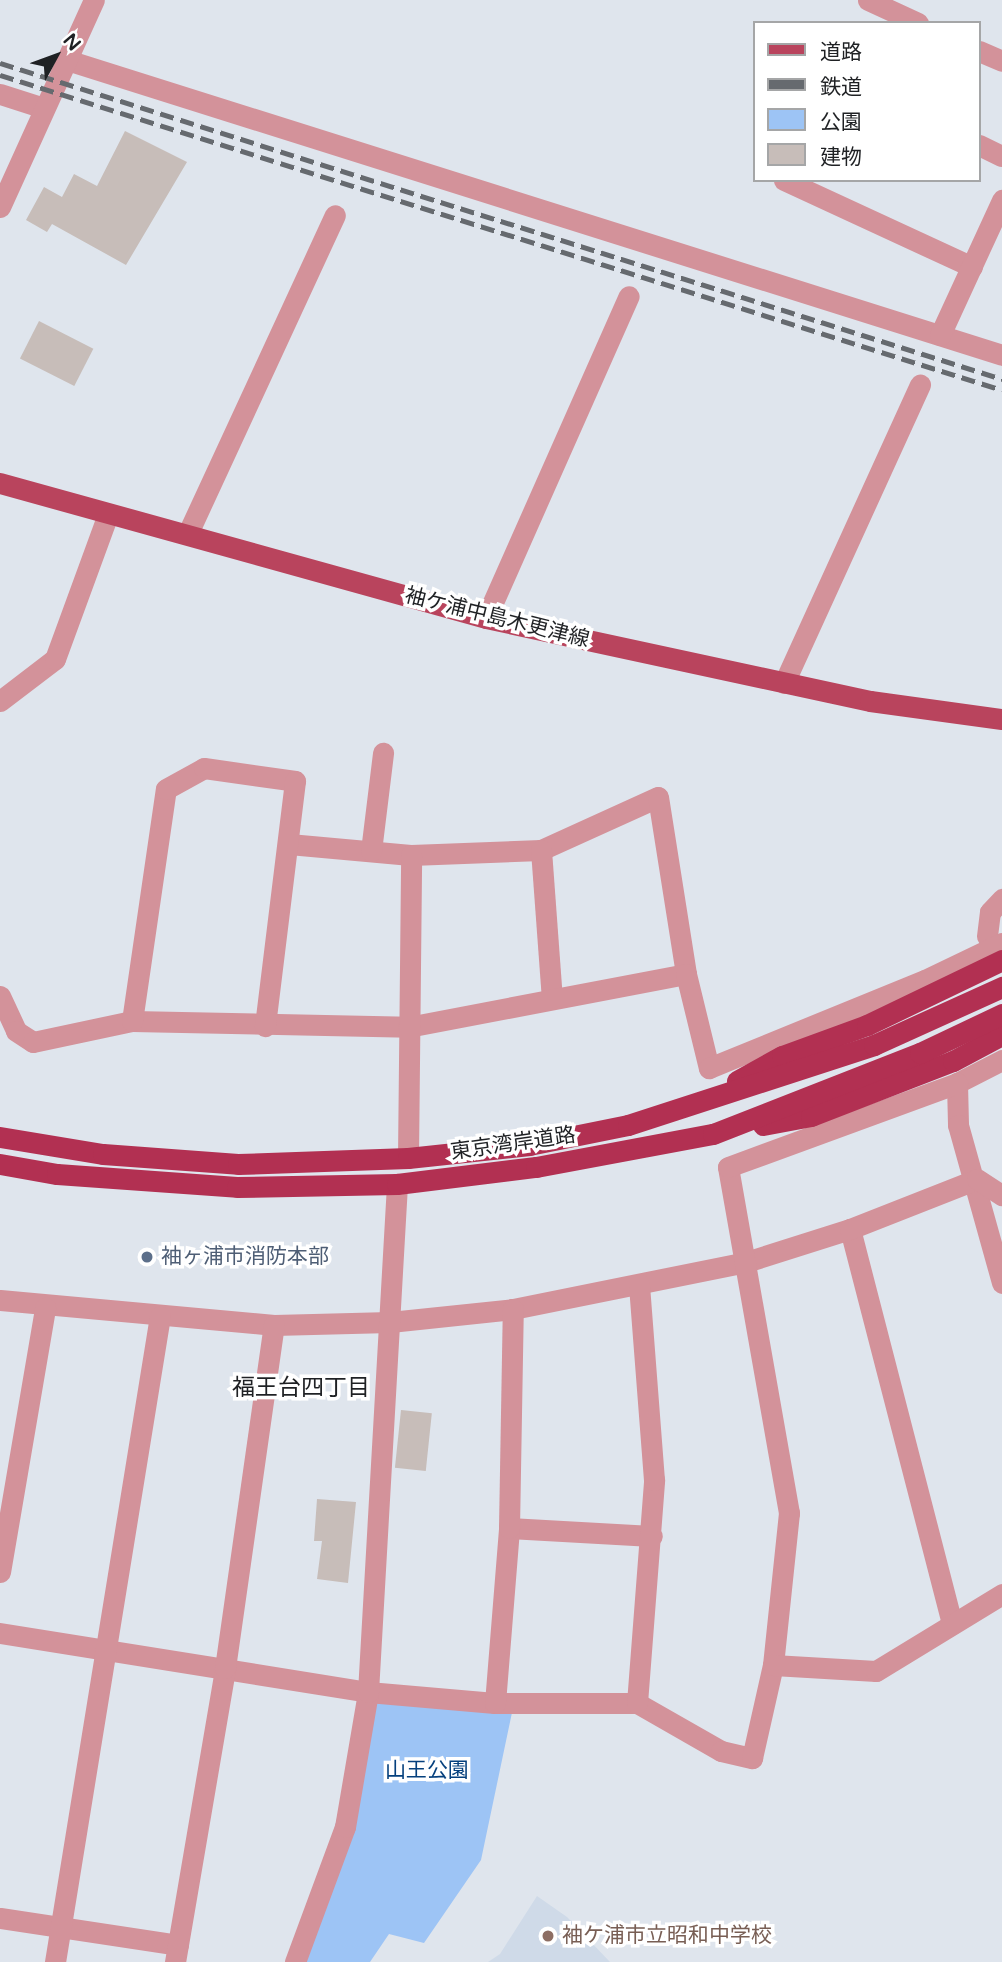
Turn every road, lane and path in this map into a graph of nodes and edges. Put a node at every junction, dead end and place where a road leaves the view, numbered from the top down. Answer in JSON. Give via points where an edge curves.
{"nodes":[{"id":1,"x":94,"y":0,"type":"edge"},
{"id":2,"x":868,"y":0,"type":"edge"},
{"id":3,"x":914,"y":21,"type":"edge"},
{"id":4,"x":981,"y":52,"type":"edge"},
{"id":5,"x":67,"y":60,"type":"junction"},
{"id":6,"x":1002,"y":61,"type":"edge"},
{"id":7,"x":0,"y":94,"type":"edge"},
{"id":8,"x":44,"y":108,"type":"junction"},
{"id":9,"x":981,"y":146,"type":"edge"},
{"id":10,"x":1002,"y":156,"type":"edge"},
{"id":11,"x":790,"y":182,"type":"edge"},
{"id":12,"x":1002,"y":200,"type":"edge"},
{"id":13,"x":0,"y":207,"type":"edge"},
{"id":14,"x":335,"y":215,"type":"dead end"},
{"id":15,"x":972,"y":267,"type":"junction"},
{"id":16,"x":629,"y":296,"type":"dead end"},
{"id":17,"x":940,"y":335,"type":"junction"},
{"id":18,"x":1002,"y":355,"type":"edge"},
{"id":19,"x":919,"y":384,"type":"dead end"},
{"id":20,"x":0,"y":483,"type":"edge"},
{"id":21,"x":108,"y":514,"type":"junction"},
{"id":22,"x":188,"y":533,"type":"junction"},
{"id":23,"x":486,"y":618,"type":"junction"},
{"id":24,"x":784,"y":682,"type":"junction"},
{"id":25,"x":0,"y":701,"type":"edge"},
{"id":26,"x":1002,"y":719,"type":"edge"},
{"id":27,"x":383,"y":753,"type":"dead end"},
{"id":28,"x":289,"y":844,"type":"junction"},
{"id":29,"x":541,"y":850,"type":"junction"},
{"id":30,"x":371,"y":851,"type":"junction"},
{"id":31,"x":411,"y":855,"type":"junction"},
{"id":32,"x":1002,"y":899,"type":"edge"},
{"id":33,"x":995,"y":940,"type":"edge"},
{"id":34,"x":1002,"y":960,"type":"edge"},
{"id":35,"x":686,"y":974,"type":"junction"},
{"id":36,"x":1002,"y":987,"type":"edge"},
{"id":37,"x":0,"y":996,"type":"edge"},
{"id":38,"x":552,"y":999,"type":"junction"},
{"id":39,"x":1002,"y":1014,"type":"edge"},
{"id":40,"x":132,"y":1021,"type":"junction"},
{"id":41,"x":265,"y":1026,"type":"junction"},
{"id":42,"x":408,"y":1027,"type":"junction"},
{"id":43,"x":1002,"y":1035,"type":"edge"},
{"id":44,"x":1002,"y":1060,"type":"edge"},
{"id":45,"x":957,"y":1083,"type":"junction"},
{"id":46,"x":695,"y":1105,"type":"junction"},
{"id":47,"x":713,"y":1134,"type":"junction"},
{"id":48,"x":0,"y":1136,"type":"edge"},
{"id":49,"x":408,"y":1158,"type":"junction"},
{"id":50,"x":0,"y":1164,"type":"edge"},
{"id":51,"x":976,"y":1179,"type":"junction"},
{"id":52,"x":397,"y":1184,"type":"junction"},
{"id":53,"x":1002,"y":1195,"type":"edge"},
{"id":54,"x":850,"y":1229,"type":"junction"},
{"id":55,"x":746,"y":1262,"type":"junction"},
{"id":56,"x":1002,"y":1283,"type":"edge"},
{"id":57,"x":639,"y":1285,"type":"junction"},
{"id":58,"x":0,"y":1300,"type":"edge"},
{"id":59,"x":45,"y":1308,"type":"junction"},
{"id":60,"x":513,"y":1309,"type":"junction"},
{"id":61,"x":160,"y":1316,"type":"junction"},
{"id":62,"x":390,"y":1322,"type":"junction"},
{"id":63,"x":274,"y":1325,"type":"junction"},
{"id":64,"x":509,"y":1528,"type":"junction"},
{"id":65,"x":652,"y":1536,"type":"junction"},
{"id":66,"x":0,"y":1572,"type":"edge"},
{"id":67,"x":1002,"y":1594,"type":"edge"},
{"id":68,"x":952,"y":1624,"type":"junction"},
{"id":69,"x":0,"y":1633,"type":"edge"},
{"id":70,"x":107,"y":1650,"type":"junction"},
{"id":71,"x":773,"y":1665,"type":"junction"},
{"id":72,"x":225,"y":1668,"type":"junction"},
{"id":73,"x":368,"y":1692,"type":"junction"},
{"id":74,"x":495,"y":1703,"type":"junction"},
{"id":75,"x":637,"y":1703,"type":"junction"},
{"id":76,"x":0,"y":1918,"type":"edge"},
{"id":77,"x":61,"y":1924,"type":"junction"},
{"id":78,"x":177,"y":1954,"type":"edge"},
{"id":79,"x":55,"y":1962,"type":"edge"},
{"id":80,"x":295,"y":1962,"type":"edge"}],
"edges":[{"from":1,"to":5,"type":"street"},
{"from":2,"to":3,"type":"street"},
{"from":4,"to":6,"type":"street"},
{"from":5,"to":8,"type":"street"},
{"from":5,"to":17,"type":"street"},
{"from":7,"to":8,"type":"street"},
{"from":8,"to":13,"type":"street"},
{"from":9,"to":10,"type":"street"},
{"from":11,"to":15,"type":"street"},
{"from":12,"to":15,"type":"street"},
{"from":14,"to":22,"type":"street"},
{"from":15,"to":17,"type":"street"},
{"from":16,"to":23,"type":"street"},
{"from":17,"to":18,"type":"street"},
{"from":19,"to":24,"type":"street"},
{"from":20,"to":21,"type":"main road","name":"袖ケ浦中島木更津線"},
{"from":21,"to":22,"type":"main road","name":"袖ケ浦中島木更津線"},
{"from":21,"to":25,"type":"street","via":[[54,659]]},
{"from":22,"to":23,"type":"main road","name":"袖ケ浦中島木更津線"},
{"from":23,"to":24,"type":"main road","name":"袖ケ浦中島木更津線"},
{"from":24,"to":26,"type":"main road","name":"袖ケ浦中島木更津線","via":[[870,701]]},
{"from":27,"to":30,"type":"street"},
{"from":28,"to":30,"type":"street"},
{"from":28,"to":40,"type":"street","via":[[295,781],[204,768],[166,789]]},
{"from":28,"to":41,"type":"street"},
{"from":29,"to":31,"type":"street"},
{"from":29,"to":35,"type":"street","via":[[658,797]]},
{"from":29,"to":38,"type":"street"},
{"from":30,"to":31,"type":"street"},
{"from":31,"to":42,"type":"street"},
{"from":32,"to":33,"type":"street","via":[[990,912]]},
{"from":33,"to":35,"type":"street","via":[[926,980],[709,1068]]},
{"from":34,"to":46,"type":"highway","via":[[867,1025],[782,1056]]},
{"from":35,"to":38,"type":"street"},
{"from":36,"to":46,"type":"highway","name":"東京湾岸道路","via":[[874,1045]]},
{"from":37,"to":40,"type":"street","via":[[16,1031],[33,1042]]},
{"from":38,"to":42,"type":"street"},
{"from":39,"to":47,"type":"highway","name":"東京湾岸道路","via":[[909,1058]]},
{"from":40,"to":41,"type":"street"},
{"from":41,"to":42,"type":"street"},
{"from":42,"to":49,"type":"street"},
{"from":43,"to":47,"type":"highway","via":[[953,1061],[811,1116]]},
{"from":44,"to":45,"type":"street"},
{"from":45,"to":51,"type":"street","via":[[958,1125]]},
{"from":45,"to":55,"type":"street","via":[[728,1167]]},
{"from":46,"to":49,"type":"highway","name":"東京湾岸道路","via":[[529,1145]]},
{"from":47,"to":52,"type":"highway","name":"東京湾岸道路","via":[[536,1167]]},
{"from":48,"to":49,"type":"highway","name":"東京湾岸道路","via":[[103,1154],[238,1164]]},
{"from":50,"to":52,"type":"highway","name":"東京湾岸道路","via":[[57,1174],[237,1187]]},
{"from":51,"to":53,"type":"street"},
{"from":51,"to":54,"type":"street"},
{"from":51,"to":56,"type":"street"},
{"from":52,"to":62,"type":"street"},
{"from":54,"to":55,"type":"street"},
{"from":54,"to":68,"type":"street"},
{"from":55,"to":57,"type":"street"},
{"from":55,"to":71,"type":"street","via":[[789,1513]]},
{"from":57,"to":60,"type":"street"},
{"from":57,"to":65,"type":"street","via":[[654,1480]]},
{"from":58,"to":59,"type":"street"},
{"from":59,"to":61,"type":"street"},
{"from":59,"to":66,"type":"street"},
{"from":60,"to":62,"type":"street"},
{"from":60,"to":64,"type":"street"},
{"from":61,"to":63,"type":"street"},
{"from":61,"to":70,"type":"street"},
{"from":62,"to":63,"type":"street"},
{"from":62,"to":73,"type":"street"},
{"from":63,"to":72,"type":"street"},
{"from":64,"to":65,"type":"street"},
{"from":64,"to":74,"type":"street"},
{"from":65,"to":75,"type":"street"},
{"from":67,"to":68,"type":"street"},
{"from":68,"to":71,"type":"street","via":[[876,1671]]},
{"from":69,"to":70,"type":"street"},
{"from":70,"to":72,"type":"street"},
{"from":70,"to":77,"type":"street"},
{"from":71,"to":75,"type":"street","via":[[752,1758],[721,1751]]},
{"from":72,"to":73,"type":"street"},
{"from":72,"to":78,"type":"street"},
{"from":73,"to":74,"type":"street"},
{"from":73,"to":80,"type":"street","via":[[345,1827]]},
{"from":74,"to":75,"type":"street"},
{"from":76,"to":77,"type":"street"},
{"from":77,"to":78,"type":"street"},
{"from":77,"to":79,"type":"street"}]}
